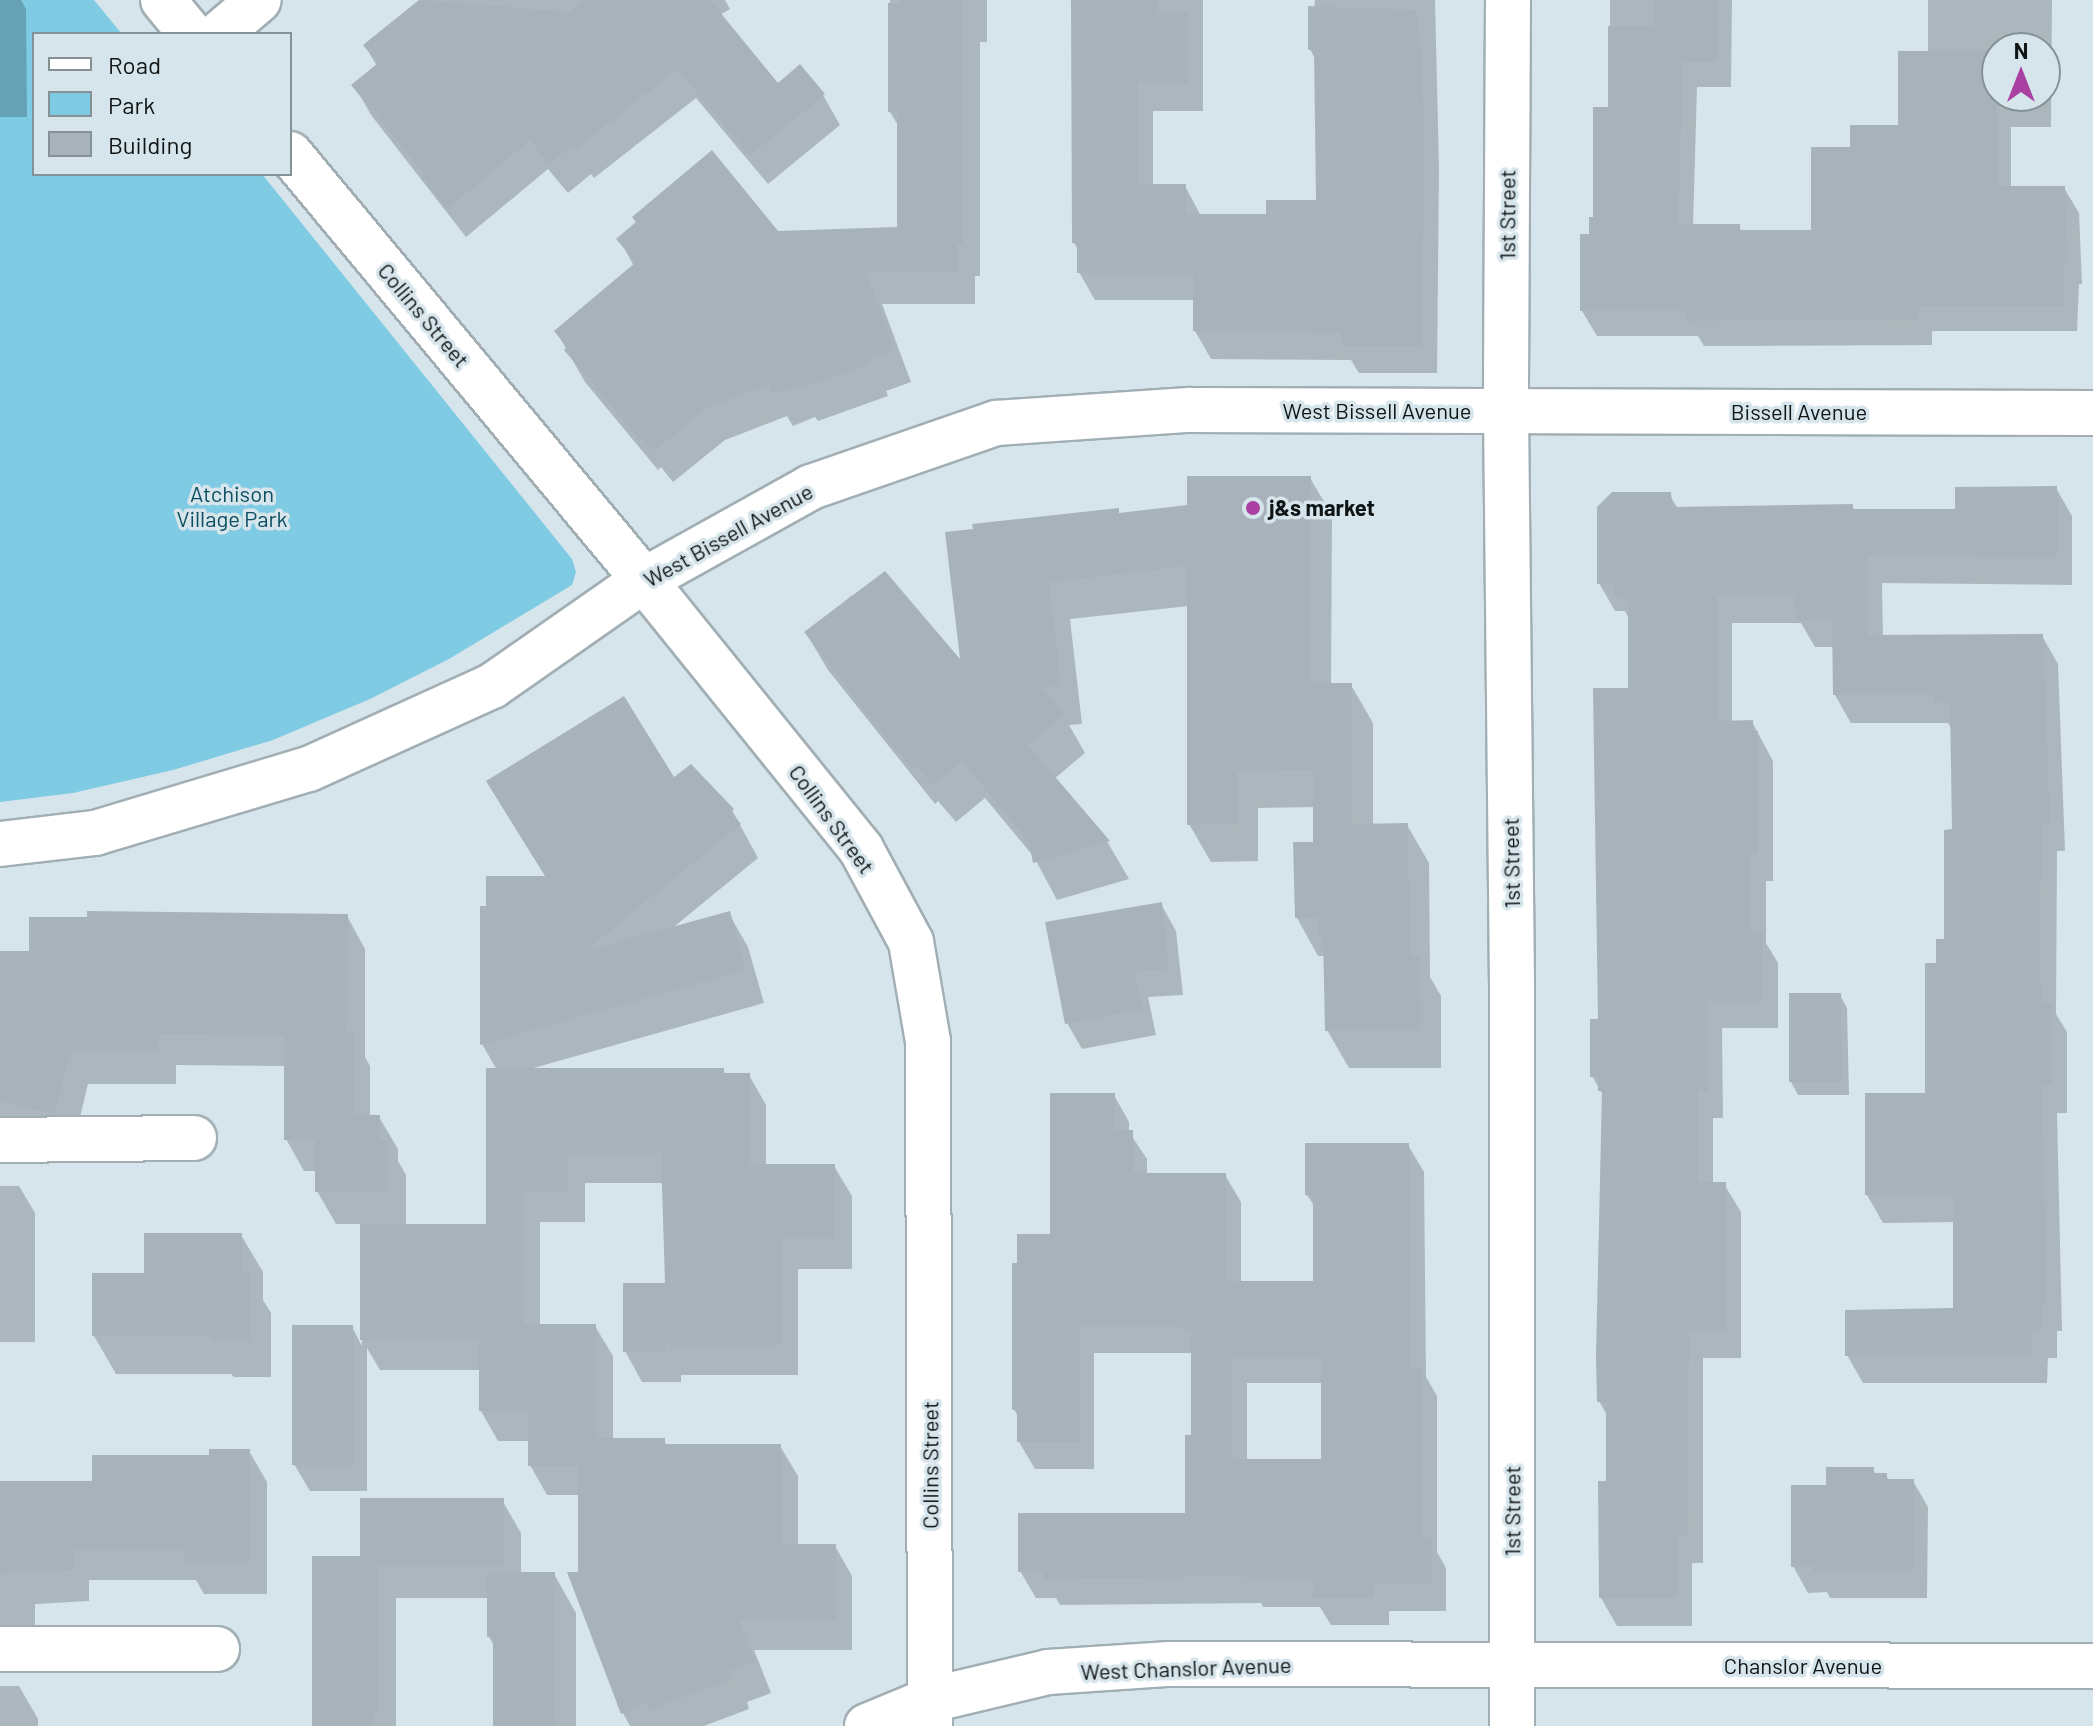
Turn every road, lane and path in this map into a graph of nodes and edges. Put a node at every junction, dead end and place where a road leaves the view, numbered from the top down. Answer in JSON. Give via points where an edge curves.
{"nodes":[{"id":1,"x":163,"y":0,"type":"edge"},
{"id":2,"x":259,"y":0,"type":"edge"},
{"id":3,"x":1508,"y":0,"type":"edge"},
{"id":4,"x":189,"y":32,"type":"edge"},
{"id":5,"x":221,"y":32,"type":"edge"},
{"id":6,"x":292,"y":156,"type":"edge"},
{"id":7,"x":1506,"y":412,"type":"junction"},
{"id":8,"x":2093,"y":413,"type":"edge"},
{"id":9,"x":644,"y":580,"type":"junction"},
{"id":10,"x":0,"y":844,"type":"edge"},
{"id":11,"x":194,"y":1138,"type":"dead end"},
{"id":12,"x":0,"y":1140,"type":"edge"},
{"id":13,"x":0,"y":1649,"type":"edge"},
{"id":14,"x":217,"y":1649,"type":"dead end"},
{"id":15,"x":1513,"y":1665,"type":"junction"},
{"id":16,"x":2093,"y":1666,"type":"edge"},
{"id":17,"x":930,"y":1713,"type":"edge"},
{"id":18,"x":867,"y":1726,"type":"edge"},
{"id":19,"x":1512,"y":1726,"type":"edge"}],
"edges":[{"from":1,"to":4,"type":"street"},
{"from":2,"to":5,"type":"street"},
{"from":3,"to":7,"type":"street","name":"1st Street"},
{"from":6,"to":9,"type":"street","name":"Collins Street"},
{"from":7,"to":8,"type":"street","name":"Bissell Avenue"},
{"from":7,"to":9,"type":"street","name":"West Bissell Avenue","via":[[1189,410],[996,423],[811,487]]},
{"from":7,"to":15,"type":"street","name":"1st Street"},
{"from":9,"to":10,"type":"street","name":"West Bissell Avenue","via":[[492,686],[309,769],[95,833]]},
{"from":9,"to":17,"type":"street","name":"Collins Street","via":[[861,849],[911,942],[928,1041]]},
{"from":11,"to":12,"type":"street"},
{"from":13,"to":14,"type":"street"},
{"from":15,"to":16,"type":"street","name":"Chanslor Avenue"},
{"from":15,"to":17,"type":"street","name":"West Chanslor Avenue","via":[[1170,1664],[1048,1672]]},
{"from":15,"to":19,"type":"street","name":"1st Street"},
{"from":17,"to":18,"type":"street","name":"West Chanslor Avenue"}]}
